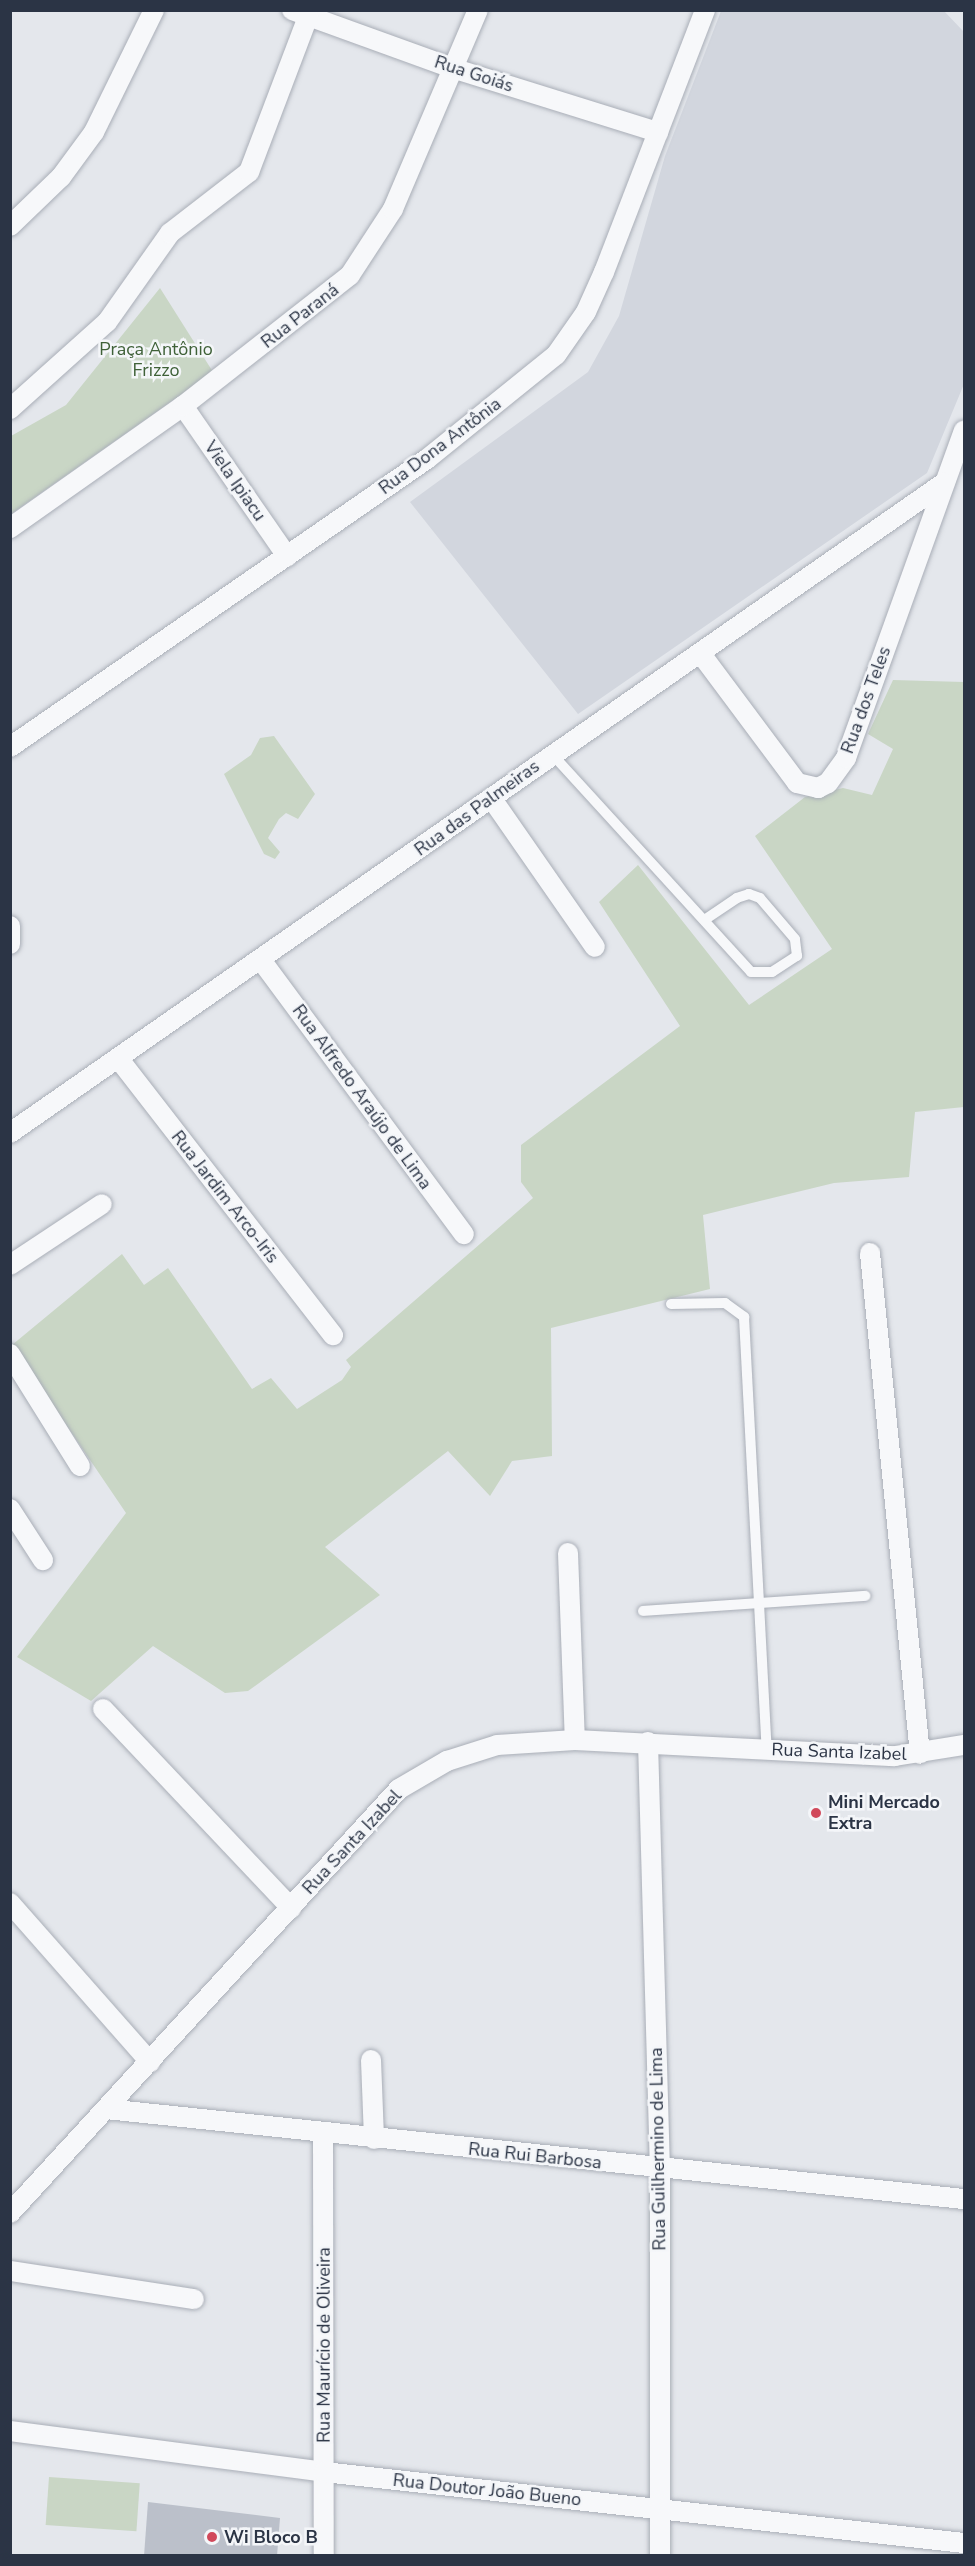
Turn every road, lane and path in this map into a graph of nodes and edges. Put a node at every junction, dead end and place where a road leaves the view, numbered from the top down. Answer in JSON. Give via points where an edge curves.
{"nodes":[{"id":1,"x":154,"y":10,"type":"edge"},
{"id":2,"x":478,"y":10,"type":"edge"},
{"id":3,"x":705,"y":10,"type":"edge"},
{"id":4,"x":300,"y":14,"type":"edge"},
{"id":5,"x":452,"y":68,"type":"junction"},
{"id":6,"x":658,"y":132,"type":"junction"},
{"id":7,"x":10,"y":226,"type":"edge"},
{"id":8,"x":183,"y":406,"type":"junction"},
{"id":9,"x":10,"y":409,"type":"edge"},
{"id":10,"x":964,"y":431,"type":"edge"},
{"id":11,"x":944,"y":483,"type":"junction"},
{"id":12,"x":10,"y":528,"type":"edge"},
{"id":13,"x":287,"y":556,"type":"junction"},
{"id":14,"x":701,"y":654,"type":"junction"},
{"id":15,"x":10,"y":747,"type":"edge"},
{"id":16,"x":552,"y":754,"type":"junction"},
{"id":17,"x":492,"y":799,"type":"junction"},
{"id":18,"x":707,"y":918,"type":"junction"},
{"id":19,"x":10,"y":926,"type":"edge"},
{"id":20,"x":10,"y":944,"type":"edge"},
{"id":21,"x":595,"y":948,"type":"dead end"},
{"id":22,"x":261,"y":960,"type":"junction"},
{"id":23,"x":117,"y":1058,"type":"junction"},
{"id":24,"x":10,"y":1133,"type":"edge"},
{"id":25,"x":102,"y":1204,"type":"dead end"},
{"id":26,"x":464,"y":1234,"type":"dead end"},
{"id":27,"x":870,"y":1254,"type":"dead end"},
{"id":28,"x":10,"y":1265,"type":"edge"},
{"id":29,"x":672,"y":1304,"type":"dead end"},
{"id":30,"x":333,"y":1335,"type":"dead end"},
{"id":31,"x":10,"y":1354,"type":"edge"},
{"id":32,"x":80,"y":1466,"type":"dead end"},
{"id":33,"x":10,"y":1509,"type":"edge"},
{"id":34,"x":568,"y":1553,"type":"dead end"},
{"id":35,"x":43,"y":1560,"type":"dead end"},
{"id":36,"x":865,"y":1596,"type":"dead end"},
{"id":37,"x":760,"y":1605,"type":"junction"},
{"id":38,"x":643,"y":1611,"type":"dead end"},
{"id":39,"x":103,"y":1709,"type":"dead end"},
{"id":40,"x":575,"y":1740,"type":"junction"},
{"id":41,"x":648,"y":1742,"type":"junction"},
{"id":42,"x":964,"y":1744,"type":"edge"},
{"id":43,"x":767,"y":1749,"type":"junction"},
{"id":44,"x":920,"y":1754,"type":"junction"},
{"id":45,"x":10,"y":1903,"type":"edge"},
{"id":46,"x":291,"y":1908,"type":"junction"},
{"id":47,"x":371,"y":2060,"type":"dead end"},
{"id":48,"x":150,"y":2062,"type":"junction"},
{"id":49,"x":106,"y":2109,"type":"junction"},
{"id":50,"x":323,"y":2134,"type":"junction"},
{"id":51,"x":374,"y":2139,"type":"junction"},
{"id":52,"x":660,"y":2168,"type":"junction"},
{"id":53,"x":964,"y":2199,"type":"edge"},
{"id":54,"x":12,"y":2207,"type":"edge"},
{"id":55,"x":10,"y":2271,"type":"edge"},
{"id":56,"x":194,"y":2299,"type":"dead end"},
{"id":57,"x":10,"y":2431,"type":"edge"},
{"id":58,"x":324,"y":2472,"type":"junction"},
{"id":59,"x":659,"y":2510,"type":"junction"},
{"id":60,"x":964,"y":2542,"type":"edge"},
{"id":61,"x":324,"y":2556,"type":"edge"},
{"id":62,"x":660,"y":2556,"type":"edge"}],
"edges":[{"from":1,"to":7,"type":"street","via":[[93,132],[61,177]]},
{"from":2,"to":5,"type":"street","name":"Rua Paraná"},
{"from":3,"to":6,"type":"street","name":"Rua Dona Antônia"},
{"from":4,"to":5,"type":"street","name":"Rua Goiás"},
{"from":4,"to":9,"type":"street","via":[[249,172],[170,233],[107,322]]},
{"from":5,"to":6,"type":"street","name":"Rua Goiás"},
{"from":5,"to":8,"type":"street","name":"Rua Paraná","via":[[393,209],[360,263],[339,285]]},
{"from":6,"to":13,"type":"street","name":"Rua Dona Antônia","via":[[586,312],[556,355],[427,459]]},
{"from":8,"to":12,"type":"street","name":"Rua Paraná"},
{"from":8,"to":13,"type":"street","name":"Viela Ipiacu"},
{"from":10,"to":11,"type":"street","name":"Rua dos Teles"},
{"from":11,"to":14,"type":"street","name":"Rua das Palmeiras"},
{"from":11,"to":14,"type":"street","name":"Rua dos Teles","via":[[846,758],[828,783],[818,788],[797,783]]},
{"from":13,"to":15,"type":"street","name":"Rua Dona Antônia"},
{"from":14,"to":16,"type":"street","name":"Rua das Palmeiras"},
{"from":16,"to":17,"type":"street","name":"Rua das Palmeiras"},
{"from":16,"to":18,"type":"lane"},
{"from":17,"to":21,"type":"street"},
{"from":17,"to":22,"type":"street","name":"Rua das Palmeiras"},
{"from":18,"to":18,"type":"lane","via":[[751,972],[772,972],[797,956],[795,939],[760,898],[749,894],[737,898]]},
{"from":19,"to":20,"type":"street"},
{"from":22,"to":23,"type":"street","name":"Rua das Palmeiras"},
{"from":22,"to":26,"type":"street","name":"Rua Alfredo Araújo de Lima"},
{"from":23,"to":24,"type":"street","name":"Rua das Palmeiras"},
{"from":23,"to":30,"type":"street","name":"Rua Jardim Arco-Iris"},
{"from":25,"to":28,"type":"street"},
{"from":27,"to":44,"type":"street"},
{"from":29,"to":37,"type":"lane","via":[[725,1303],[744,1317]]},
{"from":31,"to":32,"type":"street"},
{"from":33,"to":35,"type":"street"},
{"from":34,"to":40,"type":"street"},
{"from":36,"to":37,"type":"lane"},
{"from":37,"to":38,"type":"lane"},
{"from":37,"to":43,"type":"lane"},
{"from":39,"to":46,"type":"street"},
{"from":40,"to":41,"type":"street","name":"Rua Santa Izabel"},
{"from":40,"to":46,"type":"street","name":"Rua Santa Izabel","via":[[497,1745],[447,1761],[399,1790]]},
{"from":41,"to":43,"type":"street","name":"Rua Santa Izabel"},
{"from":41,"to":52,"type":"street","name":"Rua Guilhermino de Lima"},
{"from":42,"to":44,"type":"street","name":"Rua Santa Izabel"},
{"from":43,"to":44,"type":"street","name":"Rua Santa Izabel"},
{"from":45,"to":48,"type":"street"},
{"from":46,"to":48,"type":"street","name":"Rua Santa Izabel"},
{"from":47,"to":51,"type":"street"},
{"from":48,"to":49,"type":"street","name":"Rua Santa Izabel"},
{"from":49,"to":50,"type":"street","name":"Rua Rui Barbosa"},
{"from":49,"to":54,"type":"street","name":"Rua Santa Izabel"},
{"from":50,"to":51,"type":"street","name":"Rua Rui Barbosa"},
{"from":50,"to":58,"type":"street","name":"Rua Maurício de Oliveira"},
{"from":51,"to":52,"type":"street","name":"Rua Rui Barbosa"},
{"from":52,"to":53,"type":"street","name":"Rua Rui Barbosa"},
{"from":52,"to":59,"type":"street","name":"Rua Guilhermino de Lima"},
{"from":55,"to":56,"type":"street"},
{"from":57,"to":58,"type":"street","name":"Rua Doutor João Bueno"},
{"from":58,"to":59,"type":"street","name":"Rua Doutor João Bueno"},
{"from":58,"to":61,"type":"street","name":"Rua Maurício de Oliveira"},
{"from":59,"to":60,"type":"street","name":"Rua Doutor João Bueno"},
{"from":59,"to":62,"type":"street","name":"Rua Guilhermino de Lima"}]}
